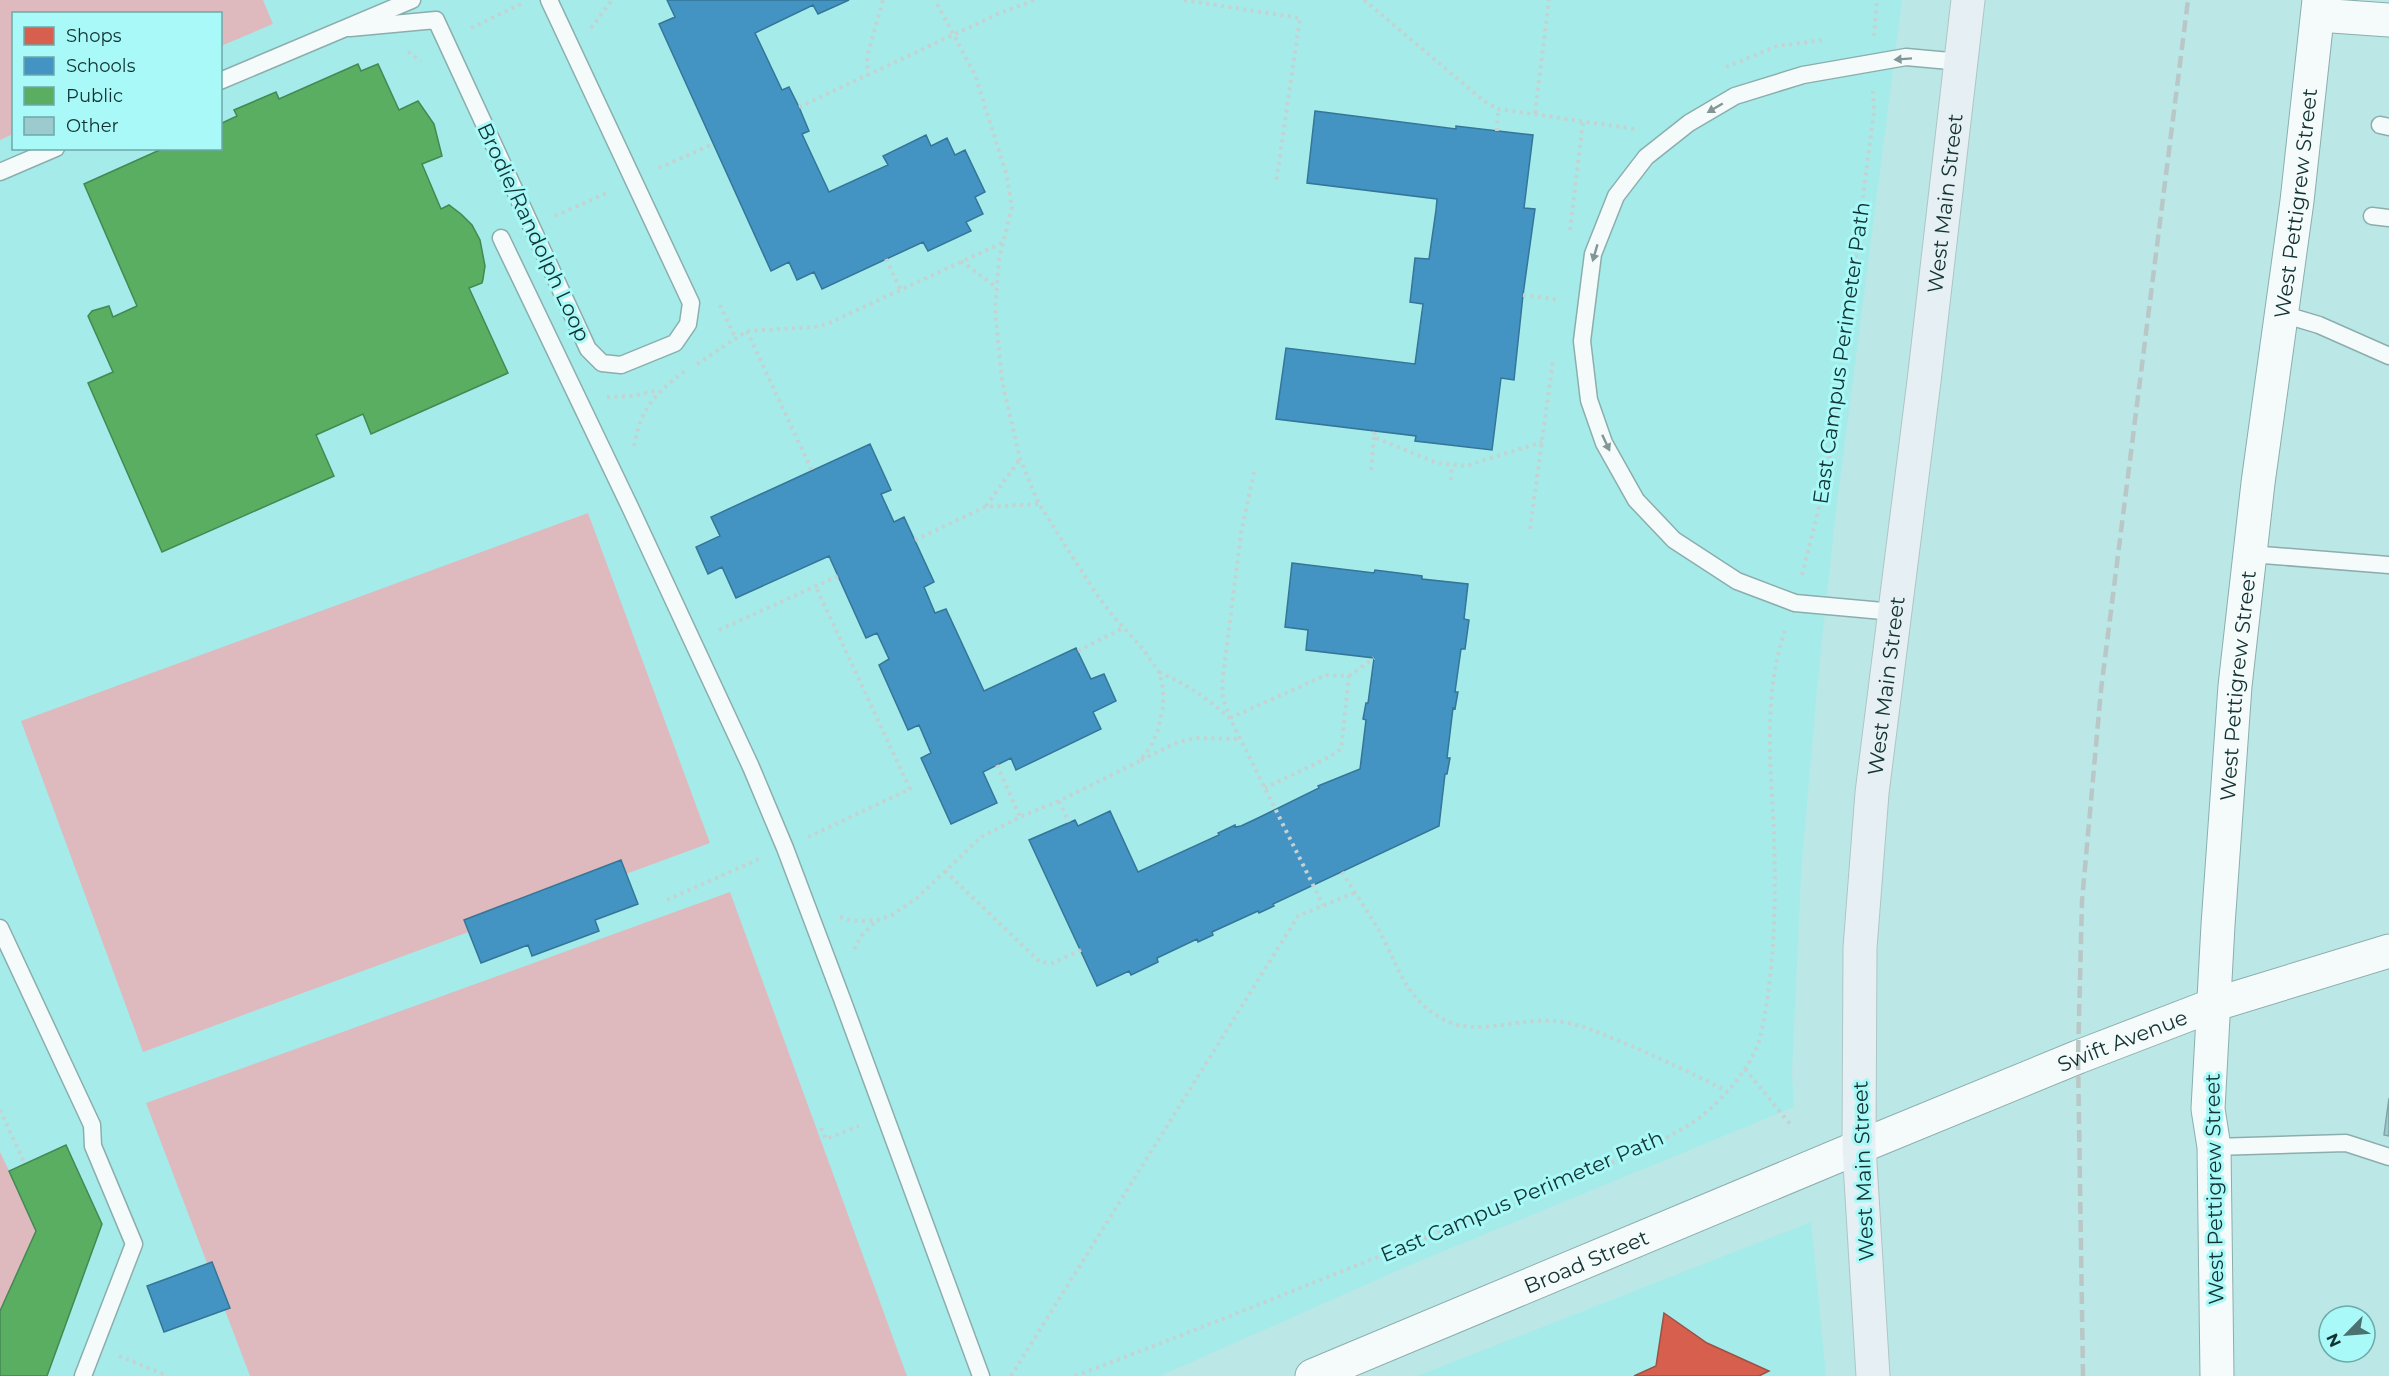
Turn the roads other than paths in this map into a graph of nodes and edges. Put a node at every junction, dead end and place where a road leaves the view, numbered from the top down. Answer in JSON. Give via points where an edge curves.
{"nodes":[{"id":1,"x":412,"y":0,"type":"edge"},
{"id":2,"x":549,"y":0,"type":"edge"},
{"id":3,"x":1968,"y":0,"type":"edge"},
{"id":4,"x":2318,"y":7,"type":"edge"},
{"id":5,"x":2389,"y":20,"type":"edge"},
{"id":6,"x":350,"y":28,"type":"junction"},
{"id":7,"x":1961,"y":62,"type":"junction"},
{"id":8,"x":222,"y":80,"type":"edge"},
{"id":9,"x":51,"y":150,"type":"edge"},
{"id":10,"x":0,"y":172,"type":"edge"},
{"id":11,"x":501,"y":238,"type":"dead end"},
{"id":12,"x":2282,"y":314,"type":"junction"},
{"id":13,"x":2389,"y":356,"type":"edge"},
{"id":14,"x":2250,"y":554,"type":"junction"},
{"id":15,"x":2389,"y":565,"type":"edge"},
{"id":16,"x":1894,"y":612,"type":"junction"},
{"id":17,"x":0,"y":928,"type":"edge"},
{"id":18,"x":2389,"y":951,"type":"edge"},
{"id":19,"x":2216,"y":1004,"type":"junction"},
{"id":20,"x":2214,"y":1147,"type":"junction"},
{"id":21,"x":1859,"y":1148,"type":"junction"},
{"id":22,"x":2389,"y":1157,"type":"edge"},
{"id":23,"x":83,"y":1376,"type":"edge"},
{"id":24,"x":981,"y":1376,"type":"edge"},
{"id":25,"x":1312,"y":1376,"type":"edge"},
{"id":26,"x":1873,"y":1376,"type":"edge"},
{"id":27,"x":2217,"y":1376,"type":"edge"}],
"edges":[{"from":1,"to":6,"type":"lane"},
{"from":2,"to":6,"type":"lane","name":"Brodie/Randolph Loop","via":[[691,303],[688,324],[675,343],[621,365],[602,363],[588,349],[436,20]]},
{"from":3,"to":7,"type":"main road","name":"West Main Street"},
{"from":4,"to":5,"type":"street"},
{"from":4,"to":12,"type":"street","name":"West Pettigrew Street"},
{"from":6,"to":8,"type":"lane"},
{"from":7,"to":16,"type":"main road","name":"West Main Street"},
{"from":7,"to":16,"type":"lane","one_way":true,"via":[[1906,57],[1803,75],[1736,96],[1689,123],[1646,158],[1616,196],[1593,254],[1582,341],[1589,400],[1604,443],[1636,500],[1674,540],[1737,581],[1795,603]]},
{"from":9,"to":10,"type":"lane"},
{"from":11,"to":24,"type":"lane","via":[[751,767],[785,848]]},
{"from":12,"to":13,"type":"lane","via":[[2319,325]]},
{"from":12,"to":14,"type":"street","name":"West Pettigrew Street"},
{"from":14,"to":15,"type":"lane"},
{"from":14,"to":19,"type":"street","name":"West Pettigrew Street","via":[[2235,686]]},
{"from":16,"to":21,"type":"main road","name":"West Main Street","via":[[1872,793],[1860,948]]},
{"from":17,"to":23,"type":"lane","via":[[92,1125],[93,1146],[134,1244]]},
{"from":18,"to":19,"type":"street","name":"Swift Avenue"},
{"from":19,"to":20,"type":"street","name":"West Pettigrew Street","via":[[2208,1109]]},
{"from":19,"to":21,"type":"street","name":"Swift Avenue"},
{"from":20,"to":22,"type":"lane","via":[[2346,1143]]},
{"from":20,"to":27,"type":"street","name":"West Pettigrew Street"},
{"from":21,"to":25,"type":"street","name":"Broad Street"},
{"from":21,"to":26,"type":"main road","name":"West Main Street"}]}
